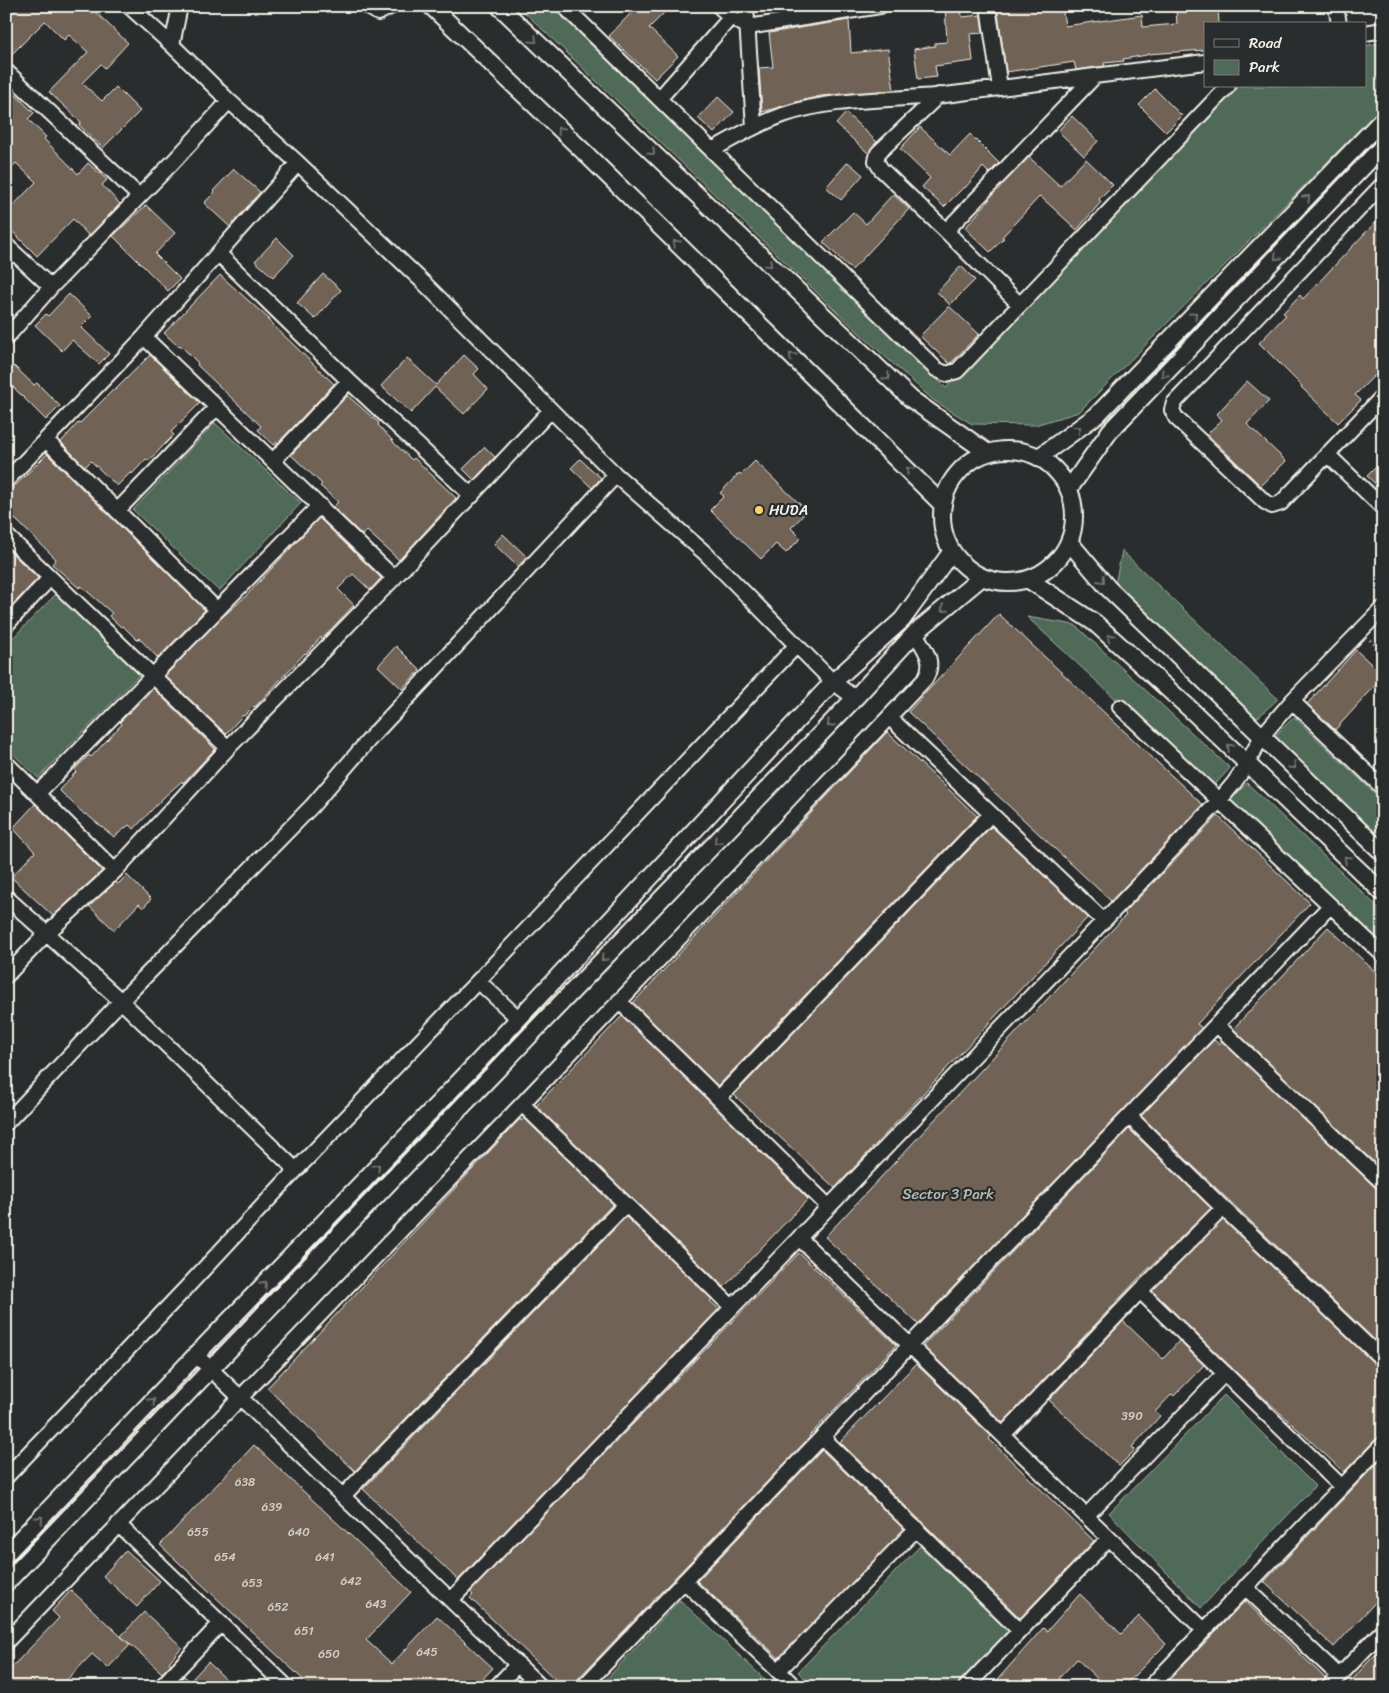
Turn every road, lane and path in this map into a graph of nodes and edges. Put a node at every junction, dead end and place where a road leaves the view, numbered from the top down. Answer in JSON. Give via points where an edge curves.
{"nodes":[{"id":1,"x":129,"y":6,"type":"edge"},
{"id":2,"x":180,"y":6,"type":"edge"},
{"id":3,"x":367,"y":6,"type":"edge"},
{"id":4,"x":392,"y":6,"type":"edge"},
{"id":5,"x":431,"y":6,"type":"edge"},
{"id":6,"x":499,"y":6,"type":"edge"},
{"id":7,"x":564,"y":6,"type":"edge"},
{"id":8,"x":719,"y":6,"type":"edge"},
{"id":9,"x":746,"y":6,"type":"edge"},
{"id":10,"x":880,"y":6,"type":"edge"},
{"id":11,"x":988,"y":6,"type":"edge"},
{"id":12,"x":1336,"y":6,"type":"edge"},
{"id":13,"x":731,"y":17,"type":"junction"},
{"id":14,"x":1339,"y":22,"type":"edge"},
{"id":15,"x":748,"y":27,"type":"junction"},
{"id":16,"x":1383,"y":30,"type":"edge"},
{"id":17,"x":1366,"y":33,"type":"edge"},
{"id":18,"x":172,"y":45,"type":"junction"},
{"id":19,"x":1204,"y":62,"type":"edge"},
{"id":20,"x":6,"y":71,"type":"edge"},
{"id":21,"x":1095,"y":76,"type":"junction"},
{"id":22,"x":1000,"y":88,"type":"junction"},
{"id":23,"x":1226,"y":88,"type":"edge"},
{"id":24,"x":939,"y":95,"type":"junction"},
{"id":25,"x":659,"y":99,"type":"junction"},
{"id":26,"x":228,"y":101,"type":"junction"},
{"id":27,"x":1383,"y":119,"type":"edge"},
{"id":28,"x":754,"y":127,"type":"junction"},
{"id":29,"x":1383,"y":146,"type":"edge"},
{"id":30,"x":712,"y":150,"type":"junction"},
{"id":31,"x":298,"y":163,"type":"junction"},
{"id":32,"x":1383,"y":184,"type":"edge"},
{"id":33,"x":139,"y":196,"type":"junction"},
{"id":34,"x":946,"y":231,"type":"junction"},
{"id":35,"x":6,"y":245,"type":"edge"},
{"id":36,"x":218,"y":253,"type":"junction"},
{"id":37,"x":51,"y":286,"type":"junction"},
{"id":38,"x":1020,"y":305,"type":"junction"},
{"id":39,"x":144,"y":337,"type":"junction"},
{"id":40,"x":6,"y":338,"type":"edge"},
{"id":41,"x":349,"y":381,"type":"junction"},
{"id":42,"x":1383,"y":396,"type":"edge"},
{"id":43,"x":217,"y":407,"type":"junction"},
{"id":44,"x":551,"y":410,"type":"junction"},
{"id":45,"x":46,"y":440,"type":"junction"},
{"id":46,"x":988,"y":453,"type":"junction"},
{"id":47,"x":1328,"y":454,"type":"junction"},
{"id":48,"x":1039,"y":457,"type":"junction"},
{"id":49,"x":273,"y":461,"type":"junction"},
{"id":50,"x":616,"y":476,"type":"junction"},
{"id":51,"x":6,"y":481,"type":"edge"},
{"id":52,"x":1069,"y":490,"type":"junction"},
{"id":53,"x":472,"y":496,"type":"junction"},
{"id":54,"x":320,"y":505,"type":"junction"},
{"id":55,"x":943,"y":505,"type":"junction"},
{"id":56,"x":1383,"y":508,"type":"edge"},
{"id":57,"x":117,"y":511,"type":"junction"},
{"id":58,"x":6,"y":536,"type":"edge"},
{"id":59,"x":1070,"y":543,"type":"junction"},
{"id":60,"x":952,"y":551,"type":"junction"},
{"id":61,"x":982,"y":577,"type":"junction"},
{"id":62,"x":50,"y":578,"type":"junction"},
{"id":63,"x":394,"y":578,"type":"junction"},
{"id":64,"x":1029,"y":580,"type":"junction"},
{"id":65,"x":1383,"y":608,"type":"edge"},
{"id":66,"x":217,"y":610,"type":"junction"},
{"id":67,"x":6,"y":625,"type":"edge"},
{"id":68,"x":915,"y":633,"type":"junction"},
{"id":69,"x":796,"y":646,"type":"junction"},
{"id":70,"x":1383,"y":647,"type":"edge"},
{"id":71,"x":1383,"y":652,"type":"edge"},
{"id":72,"x":153,"y":676,"type":"junction"},
{"id":73,"x":833,"y":682,"type":"junction"},
{"id":74,"x":855,"y":698,"type":"junction"},
{"id":75,"x":1292,"y":701,"type":"junction"},
{"id":76,"x":1120,"y":707,"type":"dead end"},
{"id":77,"x":889,"y":717,"type":"junction"},
{"id":78,"x":1262,"y":736,"type":"junction"},
{"id":79,"x":228,"y":748,"type":"junction"},
{"id":80,"x":6,"y":763,"type":"edge"},
{"id":81,"x":1247,"y":764,"type":"junction"},
{"id":82,"x":1383,"y":788,"type":"edge"},
{"id":83,"x":37,"y":794,"type":"junction"},
{"id":84,"x":1219,"y":801,"type":"junction"},
{"id":85,"x":992,"y":814,"type":"junction"},
{"id":86,"x":1383,"y":853,"type":"edge"},
{"id":87,"x":115,"y":871,"type":"junction"},
{"id":88,"x":1383,"y":893,"type":"edge"},
{"id":89,"x":6,"y":896,"type":"edge"},
{"id":90,"x":1330,"y":906,"type":"junction"},
{"id":91,"x":1104,"y":921,"type":"junction"},
{"id":92,"x":46,"y":934,"type":"junction"},
{"id":93,"x":1383,"y":956,"type":"edge"},
{"id":94,"x":6,"y":976,"type":"edge"},
{"id":95,"x":478,"y":981,"type":"junction"},
{"id":96,"x":121,"y":1001,"type":"junction"},
{"id":97,"x":619,"y":1001,"type":"junction"},
{"id":98,"x":518,"y":1018,"type":"junction"},
{"id":99,"x":1217,"y":1025,"type":"junction"},
{"id":100,"x":719,"y":1098,"type":"junction"},
{"id":101,"x":522,"y":1104,"type":"junction"},
{"id":102,"x":1129,"y":1116,"type":"junction"},
{"id":103,"x":6,"y":1123,"type":"edge"},
{"id":104,"x":296,"y":1170,"type":"junction"},
{"id":105,"x":1383,"y":1184,"type":"edge"},
{"id":106,"x":626,"y":1204,"type":"junction"},
{"id":107,"x":829,"y":1207,"type":"junction"},
{"id":108,"x":1222,"y":1208,"type":"junction"},
{"id":109,"x":799,"y":1238,"type":"junction"},
{"id":110,"x":1140,"y":1291,"type":"junction"},
{"id":111,"x":732,"y":1307,"type":"junction"},
{"id":112,"x":910,"y":1345,"type":"junction"},
{"id":113,"x":196,"y":1355,"type":"junction"},
{"id":114,"x":1383,"y":1360,"type":"edge"},
{"id":115,"x":210,"y":1369,"type":"junction"},
{"id":116,"x":1225,"y":1373,"type":"junction"},
{"id":117,"x":240,"y":1397,"type":"junction"},
{"id":118,"x":1003,"y":1436,"type":"junction"},
{"id":119,"x":822,"y":1437,"type":"junction"},
{"id":120,"x":1383,"y":1444,"type":"edge"},
{"id":121,"x":6,"y":1477,"type":"edge"},
{"id":122,"x":1342,"y":1487,"type":"junction"},
{"id":123,"x":343,"y":1496,"type":"junction"},
{"id":124,"x":1086,"y":1516,"type":"junction"},
{"id":125,"x":118,"y":1524,"type":"junction"},
{"id":126,"x":917,"y":1528,"type":"junction"},
{"id":127,"x":1109,"y":1538,"type":"junction"},
{"id":128,"x":6,"y":1554,"type":"edge"},
{"id":129,"x":684,"y":1581,"type":"junction"},
{"id":130,"x":6,"y":1583,"type":"edge"},
{"id":131,"x":1245,"y":1587,"type":"junction"},
{"id":132,"x":451,"y":1600,"type":"junction"},
{"id":133,"x":221,"y":1623,"type":"junction"},
{"id":134,"x":1020,"y":1630,"type":"junction"},
{"id":135,"x":1204,"y":1630,"type":"junction"},
{"id":136,"x":1383,"y":1630,"type":"edge"},
{"id":137,"x":6,"y":1642,"type":"edge"},
{"id":138,"x":518,"y":1664,"type":"junction"},
{"id":139,"x":778,"y":1671,"type":"junction"},
{"id":140,"x":1339,"y":1676,"type":"junction"},
{"id":141,"x":161,"y":1687,"type":"edge"},
{"id":142,"x":287,"y":1687,"type":"edge"},
{"id":143,"x":496,"y":1687,"type":"edge"},
{"id":144,"x":541,"y":1687,"type":"edge"},
{"id":145,"x":583,"y":1687,"type":"edge"},
{"id":146,"x":795,"y":1687,"type":"edge"},
{"id":147,"x":966,"y":1687,"type":"edge"},
{"id":148,"x":1150,"y":1687,"type":"edge"},
{"id":149,"x":1329,"y":1687,"type":"edge"}],
"edges":[{"from":1,"to":18,"type":"street"},
{"from":2,"to":18,"type":"street"},
{"from":3,"to":4,"type":"street","via":[[378,13]]},
{"from":55,"to":5,"type":"street","one_way":true},
{"from":6,"to":46,"type":"street","one_way":true,"via":[[911,399]]},
{"from":7,"to":25,"type":"street"},
{"from":8,"to":13,"type":"street"},
{"from":9,"to":15,"type":"street"},
{"from":10,"to":15,"type":"street"},
{"from":11,"to":22,"type":"street"},
{"from":12,"to":14,"type":"street"},
{"from":13,"to":15,"type":"street"},
{"from":13,"to":25,"type":"street"},
{"from":15,"to":28,"type":"street"},
{"from":16,"to":17,"type":"street"},
{"from":18,"to":26,"type":"street"},
{"from":19,"to":21,"type":"street"},
{"from":20,"to":33,"type":"street"},
{"from":21,"to":22,"type":"street"},
{"from":21,"to":34,"type":"street"},
{"from":22,"to":24,"type":"street"},
{"from":23,"to":38,"type":"street"},
{"from":24,"to":28,"type":"street","via":[[814,106]]},
{"from":24,"to":34,"type":"street","via":[[878,153],[876,161],[881,170]]},
{"from":25,"to":30,"type":"street"},
{"from":26,"to":31,"type":"street"},
{"from":26,"to":33,"type":"street"},
{"from":48,"to":27,"type":"street","one_way":true,"via":[[1097,415]]},
{"from":28,"to":30,"type":"street"},
{"from":29,"to":52,"type":"street","one_way":true,"via":[[1110,431]]},
{"from":30,"to":38,"type":"street","via":[[936,369],[946,374],[957,372]]},
{"from":31,"to":36,"type":"street"},
{"from":31,"to":44,"type":"street"},
{"from":32,"to":47,"type":"street","via":[[1174,403],[1172,410],[1176,418],[1272,506],[1281,503]]},
{"from":33,"to":37,"type":"street"},
{"from":34,"to":38,"type":"street"},
{"from":35,"to":37,"type":"street"},
{"from":36,"to":39,"type":"street"},
{"from":36,"to":41,"type":"street"},
{"from":37,"to":40,"type":"street"},
{"from":39,"to":43,"type":"street"},
{"from":39,"to":45,"type":"street"},
{"from":41,"to":49,"type":"street"},
{"from":41,"to":53,"type":"street"},
{"from":42,"to":47,"type":"street"},
{"from":43,"to":49,"type":"street"},
{"from":43,"to":57,"type":"street"},
{"from":44,"to":50,"type":"street"},
{"from":44,"to":53,"type":"street"},
{"from":45,"to":51,"type":"street"},
{"from":45,"to":57,"type":"street"},
{"from":46,"to":48,"type":"street","via":[[1023,451]]},
{"from":46,"to":55,"type":"street","via":[[972,460],[958,472]]},
{"from":47,"to":56,"type":"street"},
{"from":48,"to":52,"type":"street","via":[[1057,471]]},
{"from":49,"to":54,"type":"street"},
{"from":50,"to":69,"type":"street","via":[[705,553]]},
{"from":50,"to":96,"type":"street","via":[[374,734],[312,806]]},
{"from":52,"to":59,"type":"street","via":[[1075,507]]},
{"from":53,"to":63,"type":"street"},
{"from":54,"to":63,"type":"street"},
{"from":54,"to":66,"type":"street"},
{"from":55,"to":60,"type":"street","via":[[942,521]]},
{"from":57,"to":66,"type":"street"},
{"from":58,"to":62,"type":"street"},
{"from":59,"to":64,"type":"street","via":[[1046,572]]},
{"from":59,"to":78,"type":"street","one_way":true,"via":[[1108,588]]},
{"from":60,"to":61,"type":"street","via":[[964,566]]},
{"from":60,"to":73,"type":"street","via":[[902,620]]},
{"from":61,"to":64,"type":"street","via":[[997,582]]},
{"from":61,"to":68,"type":"street","one_way":true},
{"from":62,"to":67,"type":"street"},
{"from":62,"to":72,"type":"street"},
{"from":63,"to":79,"type":"street"},
{"from":81,"to":64,"type":"street","one_way":true,"via":[[1095,623]]},
{"from":65,"to":75,"type":"street"},
{"from":66,"to":72,"type":"street"},
{"from":68,"to":74,"type":"street"},
{"from":68,"to":77,"type":"street","via":[[930,662],[930,670]]},
{"from":69,"to":73,"type":"street"},
{"from":69,"to":95,"type":"street"},
{"from":70,"to":71,"type":"path","via":[[1380,650]]},
{"from":72,"to":79,"type":"street"},
{"from":72,"to":83,"type":"street"},
{"from":73,"to":74,"type":"street"},
{"from":73,"to":98,"type":"street"},
{"from":74,"to":115,"type":"street","one_way":true},
{"from":75,"to":78,"type":"street"},
{"from":75,"to":82,"type":"street"},
{"from":76,"to":84,"type":"street"},
{"from":77,"to":85,"type":"street"},
{"from":77,"to":97,"type":"street"},
{"from":78,"to":81,"type":"street"},
{"from":78,"to":86,"type":"street","one_way":true},
{"from":79,"to":87,"type":"street"},
{"from":80,"to":83,"type":"street"},
{"from":81,"to":84,"type":"street"},
{"from":88,"to":81,"type":"street","one_way":true},
{"from":83,"to":87,"type":"street"},
{"from":84,"to":90,"type":"street"},
{"from":84,"to":91,"type":"street"},
{"from":85,"to":91,"type":"street"},
{"from":85,"to":100,"type":"street"},
{"from":87,"to":92,"type":"street"},
{"from":89,"to":92,"type":"street"},
{"from":90,"to":93,"type":"street"},
{"from":90,"to":99,"type":"street"},
{"from":91,"to":107,"type":"street"},
{"from":92,"to":94,"type":"street"},
{"from":92,"to":96,"type":"street"},
{"from":95,"to":98,"type":"street"},
{"from":95,"to":104,"type":"street"},
{"from":96,"to":103,"type":"street"},
{"from":96,"to":104,"type":"street"},
{"from":97,"to":100,"type":"street"},
{"from":97,"to":101,"type":"street"},
{"from":113,"to":98,"type":"street","one_way":true},
{"from":99,"to":102,"type":"street"},
{"from":99,"to":105,"type":"street"},
{"from":100,"to":107,"type":"street"},
{"from":101,"to":106,"type":"street"},
{"from":101,"to":117,"type":"street"},
{"from":102,"to":108,"type":"street"},
{"from":102,"to":112,"type":"street"},
{"from":104,"to":121,"type":"street"},
{"from":106,"to":111,"type":"street"},
{"from":106,"to":123,"type":"street"},
{"from":107,"to":109,"type":"street"},
{"from":108,"to":110,"type":"street"},
{"from":108,"to":114,"type":"street"},
{"from":109,"to":111,"type":"street"},
{"from":109,"to":112,"type":"street"},
{"from":110,"to":116,"type":"street"},
{"from":110,"to":118,"type":"street"},
{"from":111,"to":132,"type":"street"},
{"from":112,"to":118,"type":"street"},
{"from":112,"to":119,"type":"street"},
{"from":113,"to":115,"type":"street"},
{"from":128,"to":113,"type":"street","one_way":true},
{"from":115,"to":117,"type":"street"},
{"from":115,"to":130,"type":"street"},
{"from":116,"to":122,"type":"street"},
{"from":116,"to":124,"type":"street"},
{"from":117,"to":123,"type":"street"},
{"from":117,"to":125,"type":"street"},
{"from":118,"to":124,"type":"street"},
{"from":119,"to":126,"type":"street"},
{"from":119,"to":129,"type":"street"},
{"from":120,"to":122,"type":"street"},
{"from":122,"to":131,"type":"street"},
{"from":123,"to":132,"type":"street"},
{"from":124,"to":127,"type":"street"},
{"from":125,"to":133,"type":"street"},
{"from":125,"to":137,"type":"street"},
{"from":126,"to":134,"type":"street"},
{"from":126,"to":139,"type":"street"},
{"from":127,"to":134,"type":"street"},
{"from":127,"to":135,"type":"street"},
{"from":129,"to":139,"type":"street"},
{"from":129,"to":145,"type":"street"},
{"from":131,"to":135,"type":"street"},
{"from":131,"to":140,"type":"street"},
{"from":132,"to":138,"type":"street"},
{"from":133,"to":141,"type":"street"},
{"from":133,"to":142,"type":"street"},
{"from":134,"to":147,"type":"street"},
{"from":135,"to":148,"type":"street"},
{"from":136,"to":140,"type":"street"},
{"from":138,"to":143,"type":"street"},
{"from":138,"to":144,"type":"street"},
{"from":139,"to":146,"type":"street"},
{"from":140,"to":149,"type":"street"}]}
